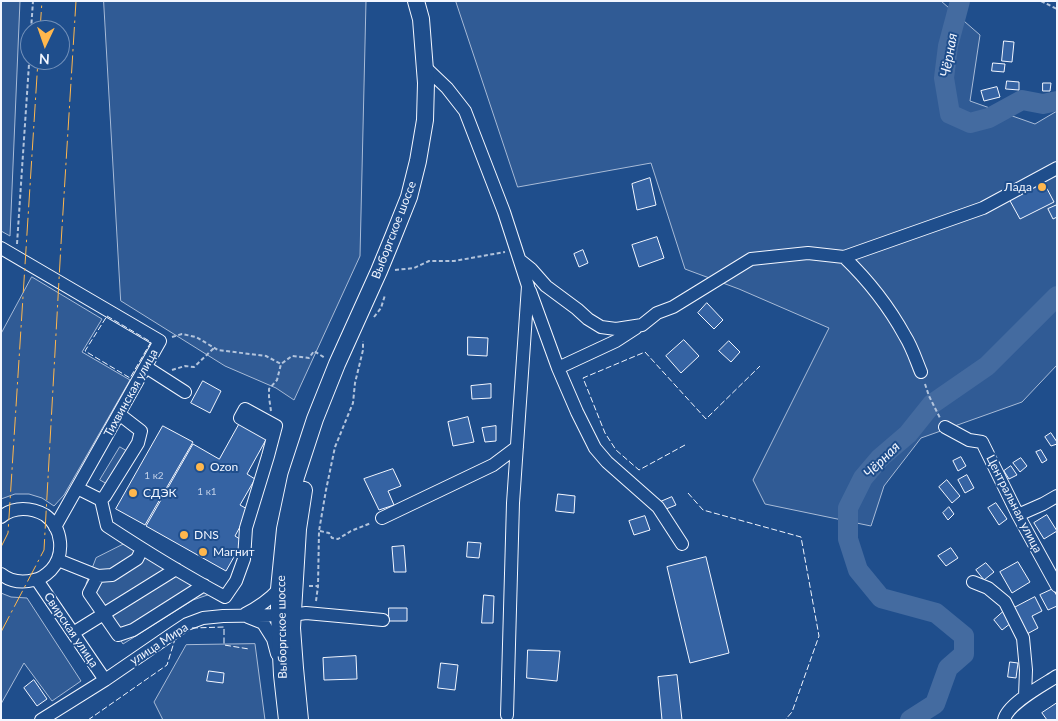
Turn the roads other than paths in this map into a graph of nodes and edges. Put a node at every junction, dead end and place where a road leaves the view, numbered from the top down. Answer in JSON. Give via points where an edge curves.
{"nodes":[{"id":1,"x":416,"y":1,"type":"edge"},
{"id":2,"x":425,"y":67,"type":"junction"},
{"id":3,"x":1057,"y":168,"type":"edge"},
{"id":4,"x":1,"y":248,"type":"edge"},
{"id":5,"x":844,"y":257,"type":"junction"},
{"id":6,"x":520,"y":260,"type":"junction"},
{"id":7,"x":528,"y":286,"type":"junction"},
{"id":8,"x":642,"y":325,"type":"junction"},
{"id":9,"x":558,"y":368,"type":"junction"},
{"id":10,"x":151,"y":370,"type":"junction"},
{"id":11,"x":921,"y":372,"type":"dead end"},
{"id":12,"x":185,"y":392,"type":"dead end"},
{"id":13,"x":119,"y":414,"type":"junction"},
{"id":14,"x":315,"y":419,"type":"junction"},
{"id":15,"x":945,"y":427,"type":"dead end"},
{"id":16,"x":274,"y":431,"type":"road end"},
{"id":17,"x":517,"y":447,"type":"junction"},
{"id":18,"x":77,"y":488,"type":"junction"},
{"id":19,"x":1057,"y":496,"type":"edge"},
{"id":20,"x":101,"y":500,"type":"junction"},
{"id":21,"x":2,"y":514,"type":"edge"},
{"id":22,"x":1018,"y":516,"type":"junction"},
{"id":23,"x":382,"y":518,"type":"road end"},
{"id":24,"x":56,"y":527,"type":"junction"},
{"id":25,"x":682,"y":544,"type":"dead end"},
{"id":26,"x":142,"y":549,"type":"junction"},
{"id":27,"x":58,"y":560,"type":"junction"},
{"id":28,"x":176,"y":569,"type":"junction"},
{"id":29,"x":1,"y":574,"type":"edge"},
{"id":30,"x":98,"y":576,"type":"junction"},
{"id":31,"x":37,"y":580,"type":"junction"},
{"id":32,"x":973,"y":582,"type":"dead end"},
{"id":33,"x":204,"y":586,"type":"junction"},
{"id":34,"x":1057,"y":586,"type":"edge"},
{"id":35,"x":279,"y":589,"type":"junction"},
{"id":36,"x":104,"y":614,"type":"junction"},
{"id":37,"x":243,"y":615,"type":"junction"},
{"id":38,"x":286,"y":615,"type":"junction"},
{"id":39,"x":383,"y":620,"type":"dead end"},
{"id":40,"x":73,"y":633,"type":"junction"},
{"id":41,"x":282,"y":675,"type":"junction"},
{"id":42,"x":1057,"y":676,"type":"edge"},
{"id":43,"x":105,"y":680,"type":"junction"},
{"id":44,"x":1025,"y":696,"type":"junction"},
{"id":45,"x":507,"y":715,"type":"dead end"},
{"id":46,"x":41,"y":720,"type":"edge"},
{"id":47,"x":287,"y":720,"type":"edge"},
{"id":48,"x":300,"y":720,"type":"edge"},
{"id":49,"x":1004,"y":720,"type":"edge"}],
"edges":[{"from":1,"to":2,"type":"main road","name":"Выборгское шоссе","via":[[421,19]]},
{"from":2,"to":6,"type":"street","via":[[465,111]]},
{"from":2,"to":14,"type":"main road","name":"Выборгское шоссе","via":[[425,120],[409,197]]},
{"from":3,"to":5,"type":"street","via":[[983,208]]},
{"from":4,"to":10,"type":"street","name":"Тихвинская улица","via":[[160,341]]},
{"from":5,"to":8,"type":"street","via":[[808,253],[751,260],[673,307],[657,313]]},
{"from":5,"to":11,"type":"street","via":[[886,303]]},
{"from":6,"to":7,"type":"street"},
{"from":6,"to":8,"type":"street","via":[[546,286],[601,327],[616,329]]},
{"from":7,"to":9,"type":"street"},
{"from":7,"to":17,"type":"street"},
{"from":8,"to":9,"type":"street"},
{"from":9,"to":25,"type":"street","via":[[595,448],[658,507]]},
{"from":10,"to":12,"type":"street"},
{"from":10,"to":13,"type":"street","name":"Тихвинская улица"},
{"from":13,"to":18,"type":"street","name":"Тихвинская улица"},
{"from":13,"to":20,"type":"street","via":[[142,431],[138,443]]},
{"from":14,"to":35,"type":"main road","name":"Выборгское шоссе","via":[[296,477],[285,530]]},
{"from":14,"to":38,"type":"main road","name":"Выборгское шоссе"},
{"from":15,"to":22,"type":"street","name":"Центральная улица","via":[[969,440],[982,442]]},
{"from":16,"to":33,"type":"street","via":[[246,528],[244,559],[236,581],[225,596]]},
{"from":17,"to":23,"type":"street","via":[[493,465]]},
{"from":17,"to":45,"type":"street"},
{"from":18,"to":20,"type":"street"},
{"from":18,"to":24,"type":"street","name":"Тихвинская улица"},
{"from":19,"to":22,"type":"street"},
{"from":20,"to":26,"type":"street","via":[[107,526]]},
{"from":21,"to":24,"type":"street","via":[[18,509],[32,510],[46,516]]},
{"from":22,"to":34,"type":"street","name":"Центральная улица"},
{"from":24,"to":27,"type":"street","via":[[60,537]]},
{"from":26,"to":28,"type":"street"},
{"from":26,"to":30,"type":"street","via":[[137,560],[112,575]]},
{"from":27,"to":30,"type":"street"},
{"from":27,"to":31,"type":"street","via":[[46,575]]},
{"from":28,"to":33,"type":"street"},
{"from":28,"to":36,"type":"street"},
{"from":29,"to":31,"type":"street","via":[[22,582]]},
{"from":30,"to":36,"type":"street","via":[[90,593]]},
{"from":31,"to":40,"type":"street","name":"Свирская улица"},
{"from":32,"to":44,"type":"street","via":[[988,588],[1005,602],[1024,638]]},
{"from":33,"to":36,"type":"street","via":[[132,630],[118,635]]},
{"from":35,"to":37,"type":"street","via":[[270,599]]},
{"from":35,"to":38,"type":"main road","name":"Выборгское шоссе"},
{"from":36,"to":40,"type":"street"},
{"from":37,"to":38,"type":"street","name":"улица Мира"},
{"from":37,"to":41,"type":"street","via":[[263,623],[273,639]]},
{"from":37,"to":43,"type":"street","name":"улица Мира","via":[[203,618],[187,624]]},
{"from":38,"to":39,"type":"street","name":"улица Мира","via":[[317,614]]},
{"from":38,"to":41,"type":"main road","name":"Выборгское шоссе"},
{"from":38,"to":48,"type":"main road","name":"Выборгское шоссе","via":[[292,628]]},
{"from":40,"to":43,"type":"street","name":"Свирская улица"},
{"from":41,"to":47,"type":"main road","name":"Выборгское шоссе"},
{"from":42,"to":44,"type":"street"},
{"from":43,"to":46,"type":"street","name":"улица Мира"},
{"from":44,"to":49,"type":"street","via":[[1005,714]]}]}
